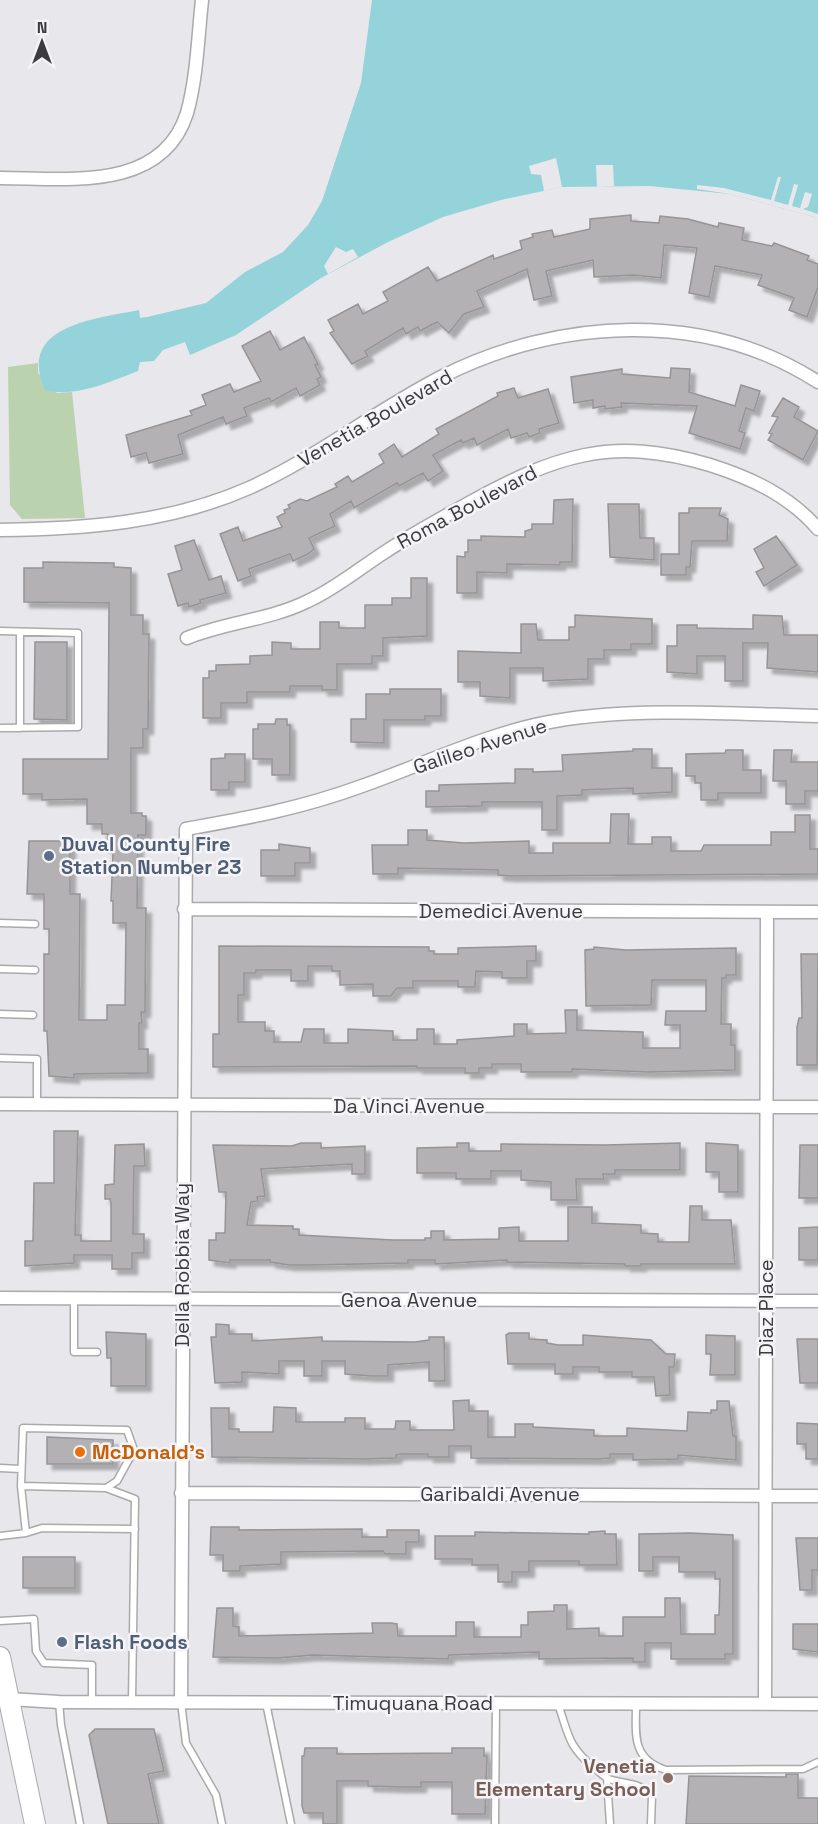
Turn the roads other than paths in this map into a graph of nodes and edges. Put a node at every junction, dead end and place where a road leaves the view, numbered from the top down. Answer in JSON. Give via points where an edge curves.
{"nodes":[{"id":1,"x":202,"y":0,"type":"edge"},
{"id":2,"x":0,"y":178,"type":"edge"},
{"id":3,"x":818,"y":382,"type":"edge"},
{"id":4,"x":818,"y":529,"type":"edge"},
{"id":5,"x":0,"y":530,"type":"edge"},
{"id":6,"x":0,"y":631,"type":"edge"},
{"id":7,"x":20,"y":632,"type":"junction"},
{"id":8,"x":186,"y":638,"type":"dead end"},
{"id":9,"x":818,"y":717,"type":"edge"},
{"id":10,"x":0,"y":728,"type":"edge"},
{"id":11,"x":20,"y":728,"type":"junction"},
{"id":12,"x":186,"y":829,"type":"joint"},
{"id":13,"x":184,"y":909,"type":"junction"},
{"id":14,"x":767,"y":912,"type":"junction"},
{"id":15,"x":818,"y":912,"type":"edge"},
{"id":16,"x":0,"y":923,"type":"edge"},
{"id":17,"x":35,"y":924,"type":"dead end"},
{"id":18,"x":0,"y":969,"type":"edge"},
{"id":19,"x":35,"y":970,"type":"dead end"},
{"id":20,"x":0,"y":1014,"type":"edge"},
{"id":21,"x":33,"y":1015,"type":"dead end"},
{"id":22,"x":0,"y":1058,"type":"edge"},
{"id":23,"x":0,"y":1104,"type":"edge"},
{"id":24,"x":37,"y":1104,"type":"junction"},
{"id":25,"x":183,"y":1105,"type":"junction"},
{"id":26,"x":766,"y":1107,"type":"junction"},
{"id":27,"x":818,"y":1107,"type":"edge"},
{"id":28,"x":0,"y":1298,"type":"edge"},
{"id":29,"x":74,"y":1299,"type":"junction"},
{"id":30,"x":183,"y":1300,"type":"junction"},
{"id":31,"x":766,"y":1301,"type":"junction"},
{"id":32,"x":818,"y":1301,"type":"edge"},
{"id":33,"x":97,"y":1352,"type":"dead end"},
{"id":34,"x":0,"y":1468,"type":"edge"},
{"id":35,"x":21,"y":1469,"type":"junction"},
{"id":36,"x":21,"y":1486,"type":"junction"},
{"id":37,"x":106,"y":1488,"type":"junction"},
{"id":38,"x":182,"y":1493,"type":"junction"},
{"id":39,"x":765,"y":1496,"type":"junction"},
{"id":40,"x":818,"y":1496,"type":"edge"},
{"id":41,"x":135,"y":1528,"type":"junction"},
{"id":42,"x":26,"y":1533,"type":"junction"},
{"id":43,"x":0,"y":1536,"type":"edge"},
{"id":44,"x":0,"y":1621,"type":"edge"},
{"id":45,"x":0,"y":1657,"type":"edge"},
{"id":46,"x":9,"y":1699,"type":"junction"},
{"id":47,"x":132,"y":1701,"type":"junction"},
{"id":48,"x":181,"y":1701,"type":"junction"},
{"id":49,"x":59,"y":1702,"type":"junction"},
{"id":50,"x":92,"y":1702,"type":"junction"},
{"id":51,"x":266,"y":1702,"type":"junction"},
{"id":52,"x":496,"y":1703,"type":"junction"},
{"id":53,"x":558,"y":1703,"type":"junction"},
{"id":54,"x":636,"y":1703,"type":"junction"},
{"id":55,"x":765,"y":1704,"type":"junction"},
{"id":56,"x":818,"y":1704,"type":"edge"},
{"id":57,"x":818,"y":1762,"type":"edge"},
{"id":58,"x":607,"y":1779,"type":"junction"},
{"id":59,"x":34,"y":1824,"type":"edge"},
{"id":60,"x":80,"y":1824,"type":"edge"},
{"id":61,"x":222,"y":1824,"type":"edge"},
{"id":62,"x":291,"y":1824,"type":"edge"},
{"id":63,"x":495,"y":1824,"type":"edge"},
{"id":64,"x":610,"y":1824,"type":"edge"},
{"id":65,"x":651,"y":1824,"type":"edge"}],
"edges":[{"from":1,"to":2,"type":"street","via":[[186,114],[175,138],[159,156],[116,175]]},
{"from":3,"to":5,"type":"street","name":"Venetia Boulevard","via":[[753,350],[686,333],[647,329],[574,335],[529,344],[443,376],[248,489],[144,520]]},
{"from":4,"to":8,"type":"street","name":"Roma Boulevard","via":[[789,502],[733,472],[654,453],[613,450],[580,454],[547,463],[505,483],[407,537],[309,601]]},
{"from":6,"to":7,"type":"lane"},
{"from":7,"to":11,"type":"lane"},
{"from":7,"to":11,"type":"lane","via":[[78,633],[78,727]]},
{"from":9,"to":12,"type":"street","name":"Galileo Avenue","via":[[693,713],[556,721],[512,731],[272,814]]},
{"from":10,"to":11,"type":"lane"},
{"from":12,"to":13,"type":"street","name":"Della Robbia Way"},
{"from":13,"to":14,"type":"street","name":"Demedici Avenue"},
{"from":13,"to":25,"type":"street","name":"Della Robbia Way"},
{"from":14,"to":15,"type":"street","name":"Demedici Avenue"},
{"from":14,"to":26,"type":"street","name":"Diaz Place"},
{"from":16,"to":17,"type":"lane"},
{"from":18,"to":19,"type":"lane"},
{"from":20,"to":21,"type":"lane"},
{"from":22,"to":24,"type":"lane","via":[[37,1059]]},
{"from":23,"to":24,"type":"street","name":"Da Vinci Avenue"},
{"from":24,"to":25,"type":"street","name":"Da Vinci Avenue"},
{"from":25,"to":26,"type":"street","name":"Da Vinci Avenue"},
{"from":25,"to":30,"type":"street","name":"Della Robbia Way"},
{"from":26,"to":27,"type":"street","name":"Da Vinci Avenue"},
{"from":26,"to":31,"type":"street","name":"Diaz Place"},
{"from":28,"to":29,"type":"street","name":"Genoa Avenue"},
{"from":29,"to":30,"type":"street","name":"Genoa Avenue"},
{"from":29,"to":33,"type":"lane","via":[[74,1352]]},
{"from":30,"to":31,"type":"street","name":"Genoa Avenue"},
{"from":30,"to":38,"type":"street","name":"Della Robbia Way"},
{"from":31,"to":32,"type":"street","name":"Genoa Avenue"},
{"from":31,"to":39,"type":"street","name":"Diaz Place"},
{"from":34,"to":35,"type":"lane"},
{"from":35,"to":36,"type":"lane"},
{"from":35,"to":37,"type":"lane","via":[[23,1428],[127,1430],[134,1449],[117,1481]]},
{"from":36,"to":37,"type":"lane"},
{"from":36,"to":42,"type":"lane"},
{"from":37,"to":41,"type":"lane","via":[[135,1498]]},
{"from":38,"to":39,"type":"street","name":"Garibaldi Avenue"},
{"from":38,"to":48,"type":"street","name":"Della Robbia Way"},
{"from":39,"to":40,"type":"street","name":"Garibaldi Avenue"},
{"from":39,"to":55,"type":"street","name":"Diaz Place"},
{"from":41,"to":42,"type":"lane","via":[[42,1528]]},
{"from":41,"to":47,"type":"lane"},
{"from":42,"to":43,"type":"lane"},
{"from":44,"to":50,"type":"lane","via":[[34,1619],[36,1651],[44,1663],[92,1665]]},
{"from":45,"to":46,"type":"highway"},
{"from":46,"to":49,"type":"street","name":"Timuquana Road"},
{"from":46,"to":59,"type":"highway"},
{"from":47,"to":48,"type":"street","name":"Timuquana Road"},
{"from":47,"to":50,"type":"street","name":"Timuquana Road"},
{"from":48,"to":51,"type":"street","name":"Timuquana Road"},
{"from":48,"to":61,"type":"lane","via":[[186,1743],[216,1795]]},
{"from":49,"to":50,"type":"street","name":"Timuquana Road"},
{"from":49,"to":60,"type":"lane"},
{"from":51,"to":52,"type":"street","name":"Timuquana Road"},
{"from":51,"to":62,"type":"lane"},
{"from":52,"to":53,"type":"street","name":"Timuquana Road"},
{"from":52,"to":63,"type":"lane"},
{"from":53,"to":54,"type":"street","name":"Timuquana Road"},
{"from":53,"to":58,"type":"lane","via":[[571,1744]]},
{"from":54,"to":55,"type":"street","name":"Timuquana Road"},
{"from":54,"to":57,"type":"lane","via":[[636,1741],[651,1766],[666,1770],[803,1769]]},
{"from":55,"to":56,"type":"street","name":"Timuquana Road"},
{"from":58,"to":64,"type":"lane"},
{"from":58,"to":65,"type":"lane","via":[[643,1786],[652,1796]]}]}
